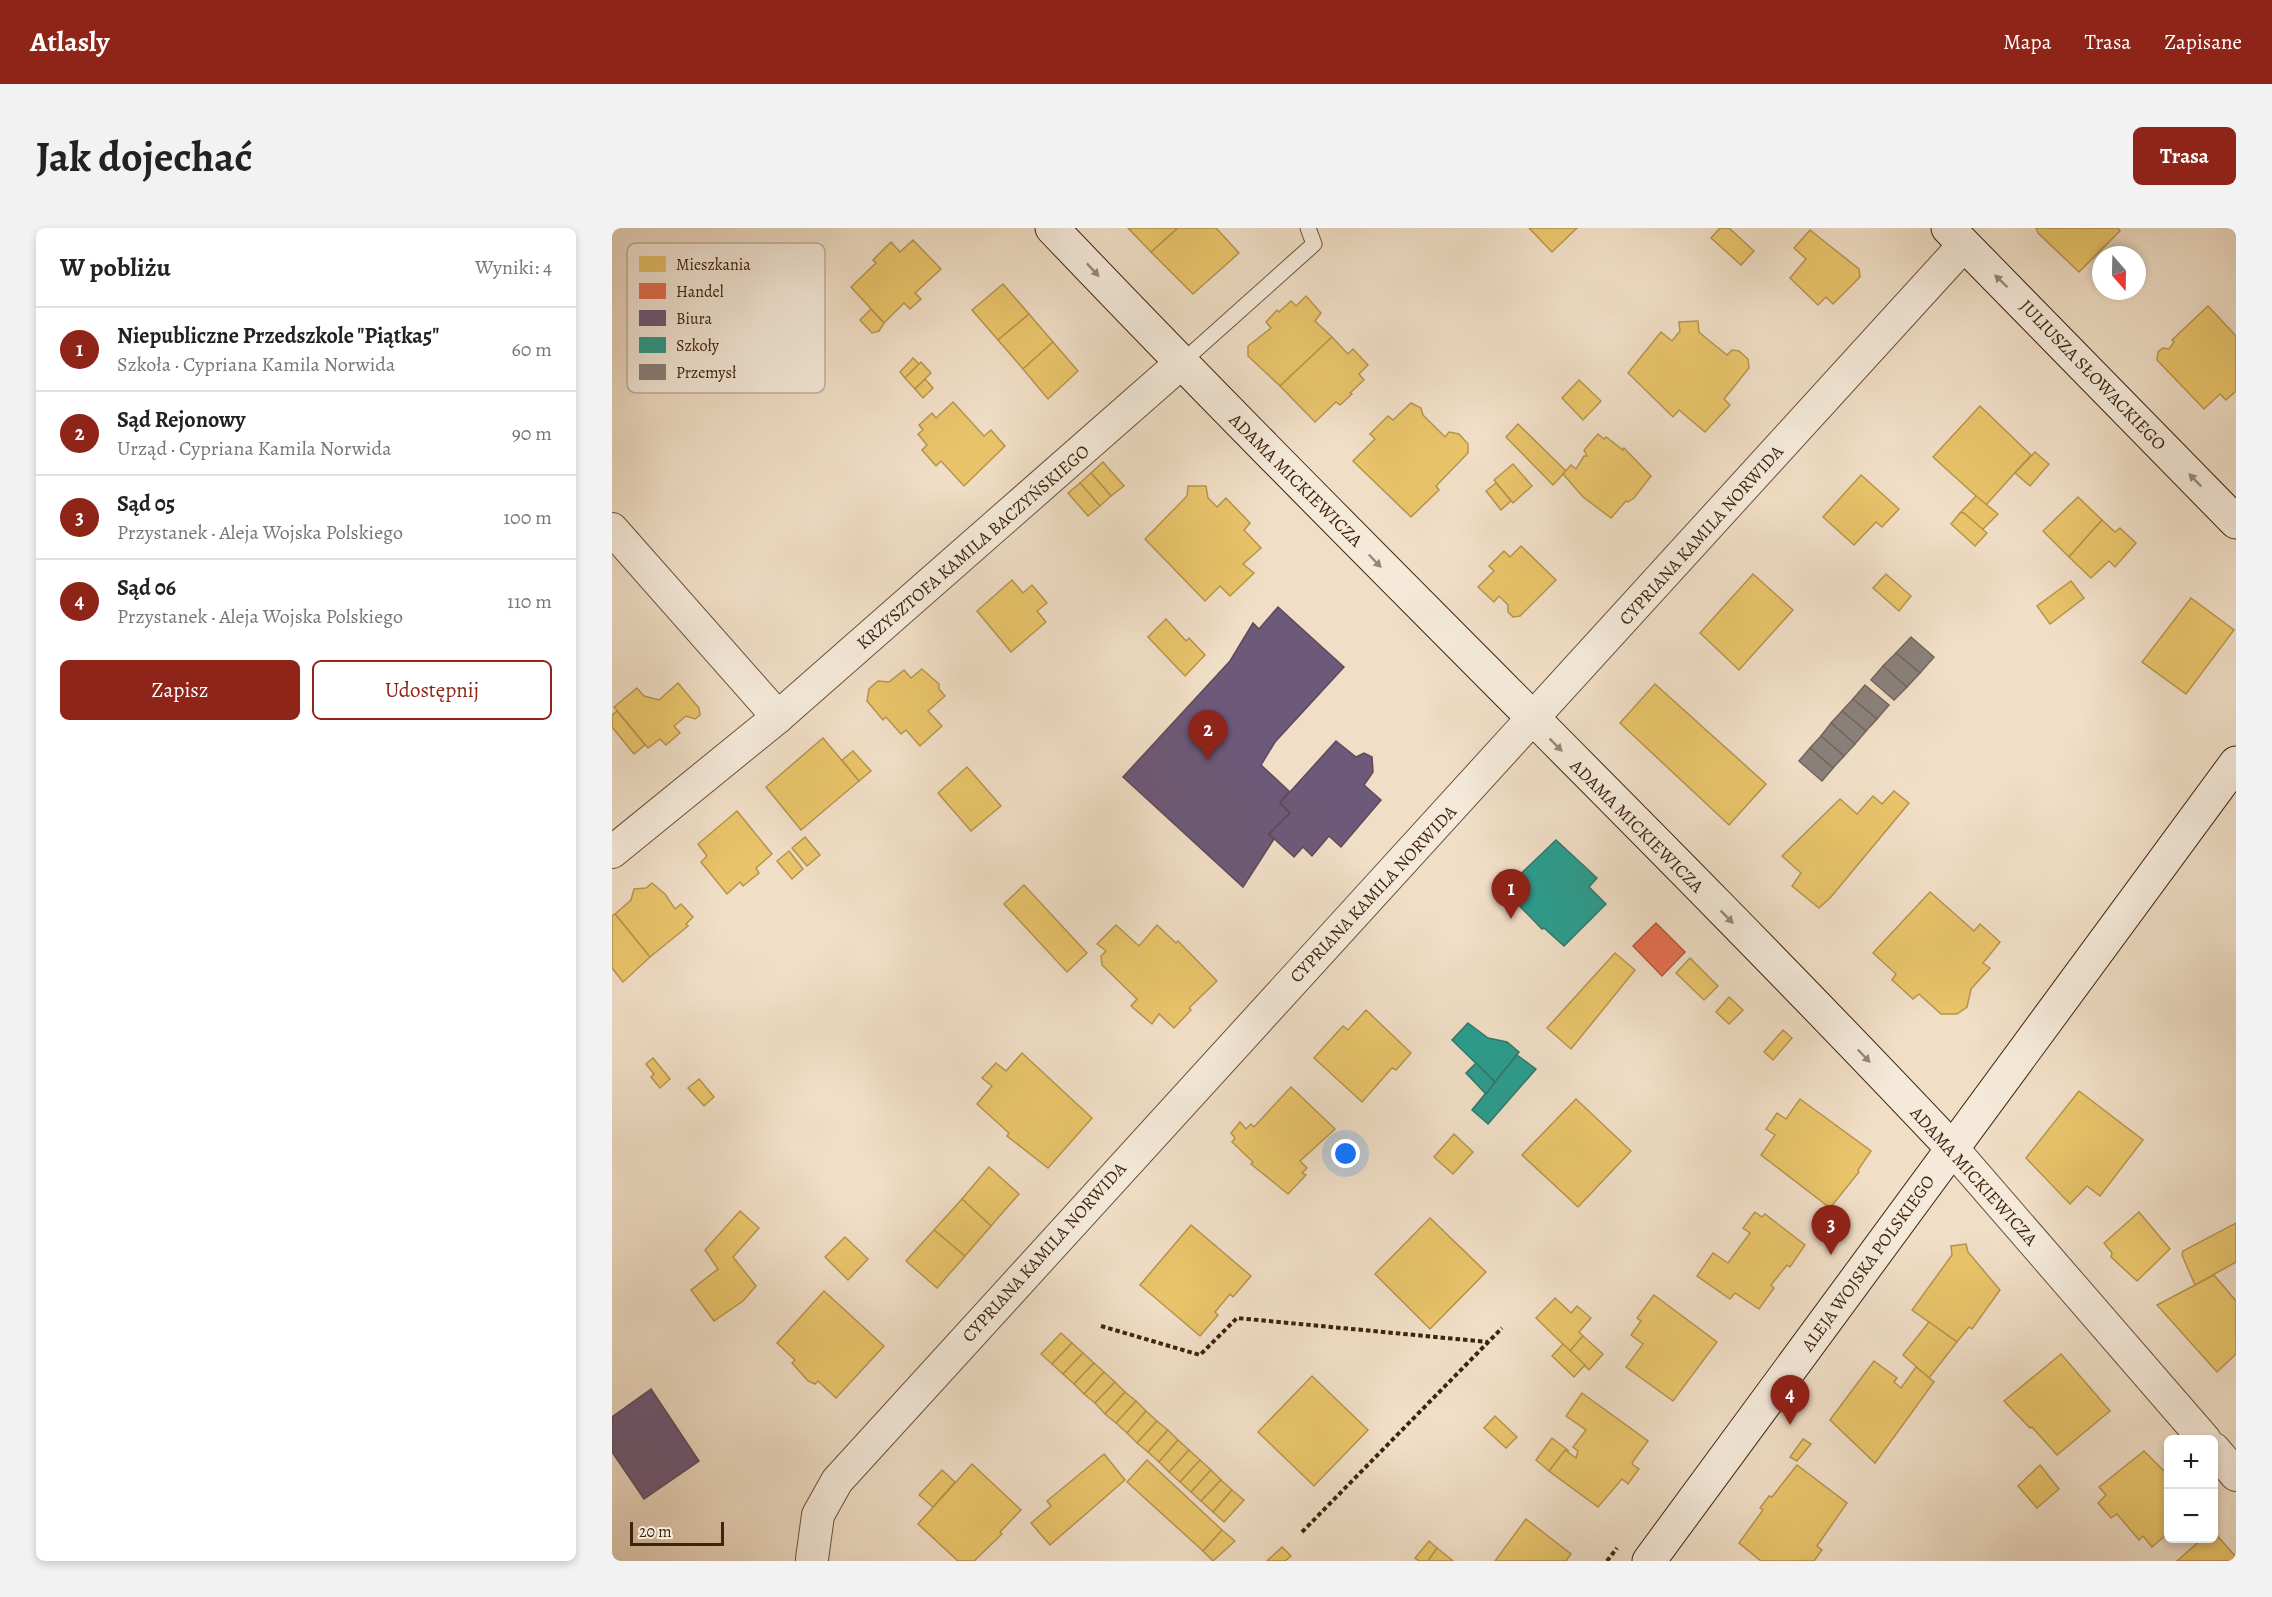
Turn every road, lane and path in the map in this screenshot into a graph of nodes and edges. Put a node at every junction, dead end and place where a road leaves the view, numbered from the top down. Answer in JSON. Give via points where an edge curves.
{"nodes":[{"id":1,"x":1052,"y":228,"type":"edge"},
{"id":2,"x":1308,"y":228,"type":"edge"},
{"id":3,"x":1956,"y":236,"type":"edge"},
{"id":4,"x":1181,"y":363,"type":"junction"},
{"id":5,"x":2236,"y":522,"type":"edge"},
{"id":6,"x":612,"y":529,"type":"edge"},
{"id":7,"x":778,"y":717,"type":"junction"},
{"id":8,"x":1532,"y":721,"type":"junction"},
{"id":9,"x":2236,"y":763,"type":"edge"},
{"id":10,"x":612,"y":852,"type":"edge"},
{"id":11,"x":1952,"y":1148,"type":"junction"},
{"id":12,"x":1101,"y":1326,"type":"dead end"},
{"id":13,"x":1502,"y":1328,"type":"dead end"},
{"id":14,"x":1488,"y":1342,"type":"junction"},
{"id":15,"x":2201,"y":1435,"type":"edge"},
{"id":16,"x":2218,"y":1454,"type":"edge"},
{"id":17,"x":2236,"y":1474,"type":"edge"},
{"id":18,"x":1302,"y":1532,"type":"dead end"},
{"id":19,"x":810,"y":1560,"type":"edge"},
{"id":20,"x":1649,"y":1561,"type":"edge"}],
"edges":[{"from":1,"to":4,"type":"street","name":"ADAMA MICKIEWICZA","one_way":true},
{"from":2,"to":4,"type":"lane","name":"KRZYSZTOFA KAMILA BACZYŃSKIEGO","via":[[1314,244]]},
{"from":5,"to":3,"type":"street","name":"JULIUSZA SŁOWACKIEGO","one_way":true},
{"from":3,"to":8,"type":"street","name":"CYPRIANA KAMILA NORWIDA"},
{"from":4,"to":7,"type":"street","name":"KRZYSZTOFA KAMILA BACZYŃSKIEGO"},
{"from":4,"to":8,"type":"street","name":"ADAMA MICKIEWICZA","one_way":true},
{"from":6,"to":7,"type":"street"},
{"from":7,"to":10,"type":"street","name":"KRZYSZTOFA KAMILA BACZYŃSKIEGO"},
{"from":8,"to":11,"type":"street","name":"ADAMA MICKIEWICZA","one_way":true},
{"from":8,"to":19,"type":"street","name":"CYPRIANA KAMILA NORWIDA","via":[[837,1481],[818,1515]]},
{"from":9,"to":11,"type":"street","name":"ALEJA WOJSKA POLSKIEGO"},
{"from":11,"to":15,"type":"street","name":"ADAMA MICKIEWICZA"},
{"from":11,"to":20,"type":"street","name":"ALEJA WOJSKA POLSKIEGO"},
{"from":12,"to":14,"type":"path","via":[[1200,1355],[1237,1318]]},
{"from":13,"to":14,"type":"path"},
{"from":14,"to":18,"type":"path"},
{"from":16,"to":17,"type":"street"}]}
